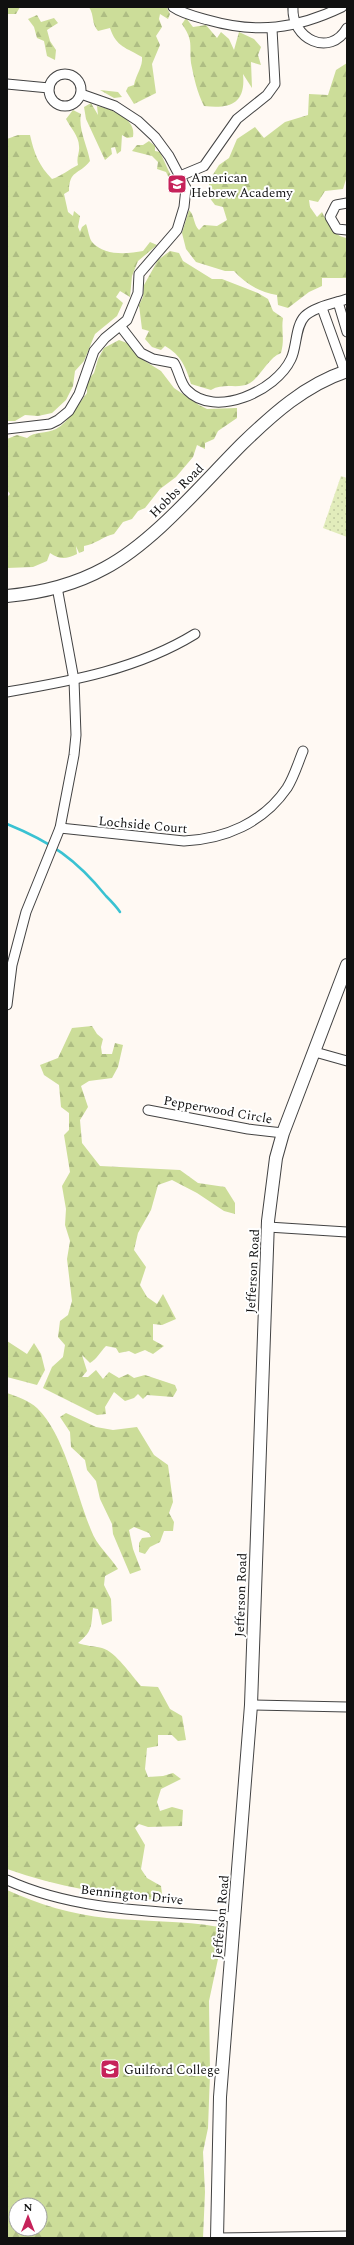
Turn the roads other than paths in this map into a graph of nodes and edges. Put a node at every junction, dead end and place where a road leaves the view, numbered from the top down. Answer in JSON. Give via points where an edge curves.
{"nodes":[{"id":1,"x":173,"y":7,"type":"edge"},
{"id":2,"x":293,"y":7,"type":"edge"},
{"id":3,"x":342,"y":7,"type":"edge"},
{"id":4,"x":295,"y":25,"type":"junction"},
{"id":5,"x":347,"y":28,"type":"edge"},
{"id":6,"x":272,"y":29,"type":"junction"},
{"id":7,"x":7,"y":84,"type":"edge"},
{"id":8,"x":50,"y":88,"type":"junction"},
{"id":9,"x":81,"y":94,"type":"junction"},
{"id":10,"x":180,"y":176,"type":"junction"},
{"id":11,"x":347,"y":203,"type":"edge"},
{"id":12,"x":347,"y":230,"type":"edge"},
{"id":13,"x":343,"y":301,"type":"edge"},
{"id":14,"x":322,"y":308,"type":"junction"},
{"id":15,"x":121,"y":327,"type":"junction"},
{"id":16,"x":347,"y":332,"type":"edge"},
{"id":17,"x":346,"y":371,"type":"edge"},
{"id":18,"x":7,"y":429,"type":"edge"},
{"id":19,"x":57,"y":587,"type":"junction"},
{"id":20,"x":7,"y":596,"type":"edge"},
{"id":21,"x":195,"y":634,"type":"dead end"},
{"id":22,"x":74,"y":680,"type":"junction"},
{"id":23,"x":7,"y":692,"type":"edge"},
{"id":24,"x":303,"y":751,"type":"dead end"},
{"id":25,"x":60,"y":828,"type":"junction"},
{"id":26,"x":10,"y":964,"type":"edge"},
{"id":27,"x":347,"y":964,"type":"edge"},
{"id":28,"x":7,"y":1005,"type":"edge"},
{"id":29,"x":315,"y":1052,"type":"junction"},
{"id":30,"x":347,"y":1061,"type":"edge"},
{"id":31,"x":148,"y":1110,"type":"dead end"},
{"id":32,"x":283,"y":1133,"type":"junction"},
{"id":33,"x":268,"y":1227,"type":"junction"},
{"id":34,"x":347,"y":1232,"type":"edge"},
{"id":35,"x":251,"y":1705,"type":"junction"},
{"id":36,"x":347,"y":1707,"type":"edge"},
{"id":37,"x":7,"y":1880,"type":"edge"},
{"id":38,"x":234,"y":1917,"type":"junction"},
{"id":39,"x":347,"y":2236,"type":"edge"},
{"id":40,"x":217,"y":2238,"type":"edge"}],
"edges":[{"from":1,"to":6,"type":"street","via":[[228,26]]},
{"from":2,"to":4,"type":"street"},
{"from":3,"to":4,"type":"street"},
{"from":4,"to":5,"type":"street","via":[[308,39],[318,42],[338,38]]},
{"from":4,"to":6,"type":"street"},
{"from":6,"to":10,"type":"street","via":[[275,84],[267,95],[237,119],[204,166]]},
{"from":7,"to":8,"type":"street"},
{"from":8,"to":9,"type":"street","via":[[51,98],[62,106],[75,102]]},
{"from":8,"to":9,"type":"street","via":[[51,83],[59,76],[69,75],[78,81]]},
{"from":9,"to":10,"type":"street","via":[[115,106],[138,121],[155,137]]},
{"from":10,"to":15,"type":"street","via":[[186,188],[181,220],[168,243],[139,274],[138,293],[132,312]]},
{"from":11,"to":12,"type":"street","via":[[336,205],[330,217],[337,229]]},
{"from":13,"to":14,"type":"street"},
{"from":13,"to":16,"type":"street"},
{"from":14,"to":15,"type":"street","via":[[309,313],[302,320],[291,359],[274,381],[257,393],[226,401],[207,400],[192,394],[183,385],[174,363],[153,359],[141,353]]},
{"from":14,"to":17,"type":"street"},
{"from":15,"to":18,"type":"street","via":[[105,338],[94,351],[79,394],[64,416],[45,425]]},
{"from":17,"to":19,"type":"street","name":"Hobbs Road","via":[[304,391],[273,414],[144,541],[105,568]]},
{"from":19,"to":20,"type":"street","name":"Hobbs Road"},
{"from":19,"to":22,"type":"street"},
{"from":21,"to":22,"type":"street","via":[[176,646],[147,658]]},
{"from":22,"to":23,"type":"street"},
{"from":22,"to":25,"type":"street","via":[[76,735]]},
{"from":24,"to":25,"type":"street","name":"Lochside Court","via":[[288,787],[271,807],[250,823],[232,832],[184,841]]},
{"from":25,"to":26,"type":"street","via":[[26,912]]},
{"from":26,"to":28,"type":"street"},
{"from":27,"to":29,"type":"street","name":"Jefferson Road"},
{"from":29,"to":30,"type":"street"},
{"from":29,"to":32,"type":"street","name":"Jefferson Road"},
{"from":31,"to":32,"type":"street","name":"Pepperwood Circle"},
{"from":32,"to":33,"type":"street","name":"Jefferson Road","via":[[276,1158]]},
{"from":33,"to":34,"type":"street"},
{"from":33,"to":35,"type":"street","name":"Jefferson Road"},
{"from":35,"to":36,"type":"street"},
{"from":35,"to":38,"type":"street","name":"Jefferson Road"},
{"from":37,"to":38,"type":"street","name":"Bennington Drive","via":[[58,1898],[108,1908]]},
{"from":38,"to":40,"type":"street","name":"Jefferson Road","via":[[220,2097]]},
{"from":39,"to":40,"type":"street"}]}
